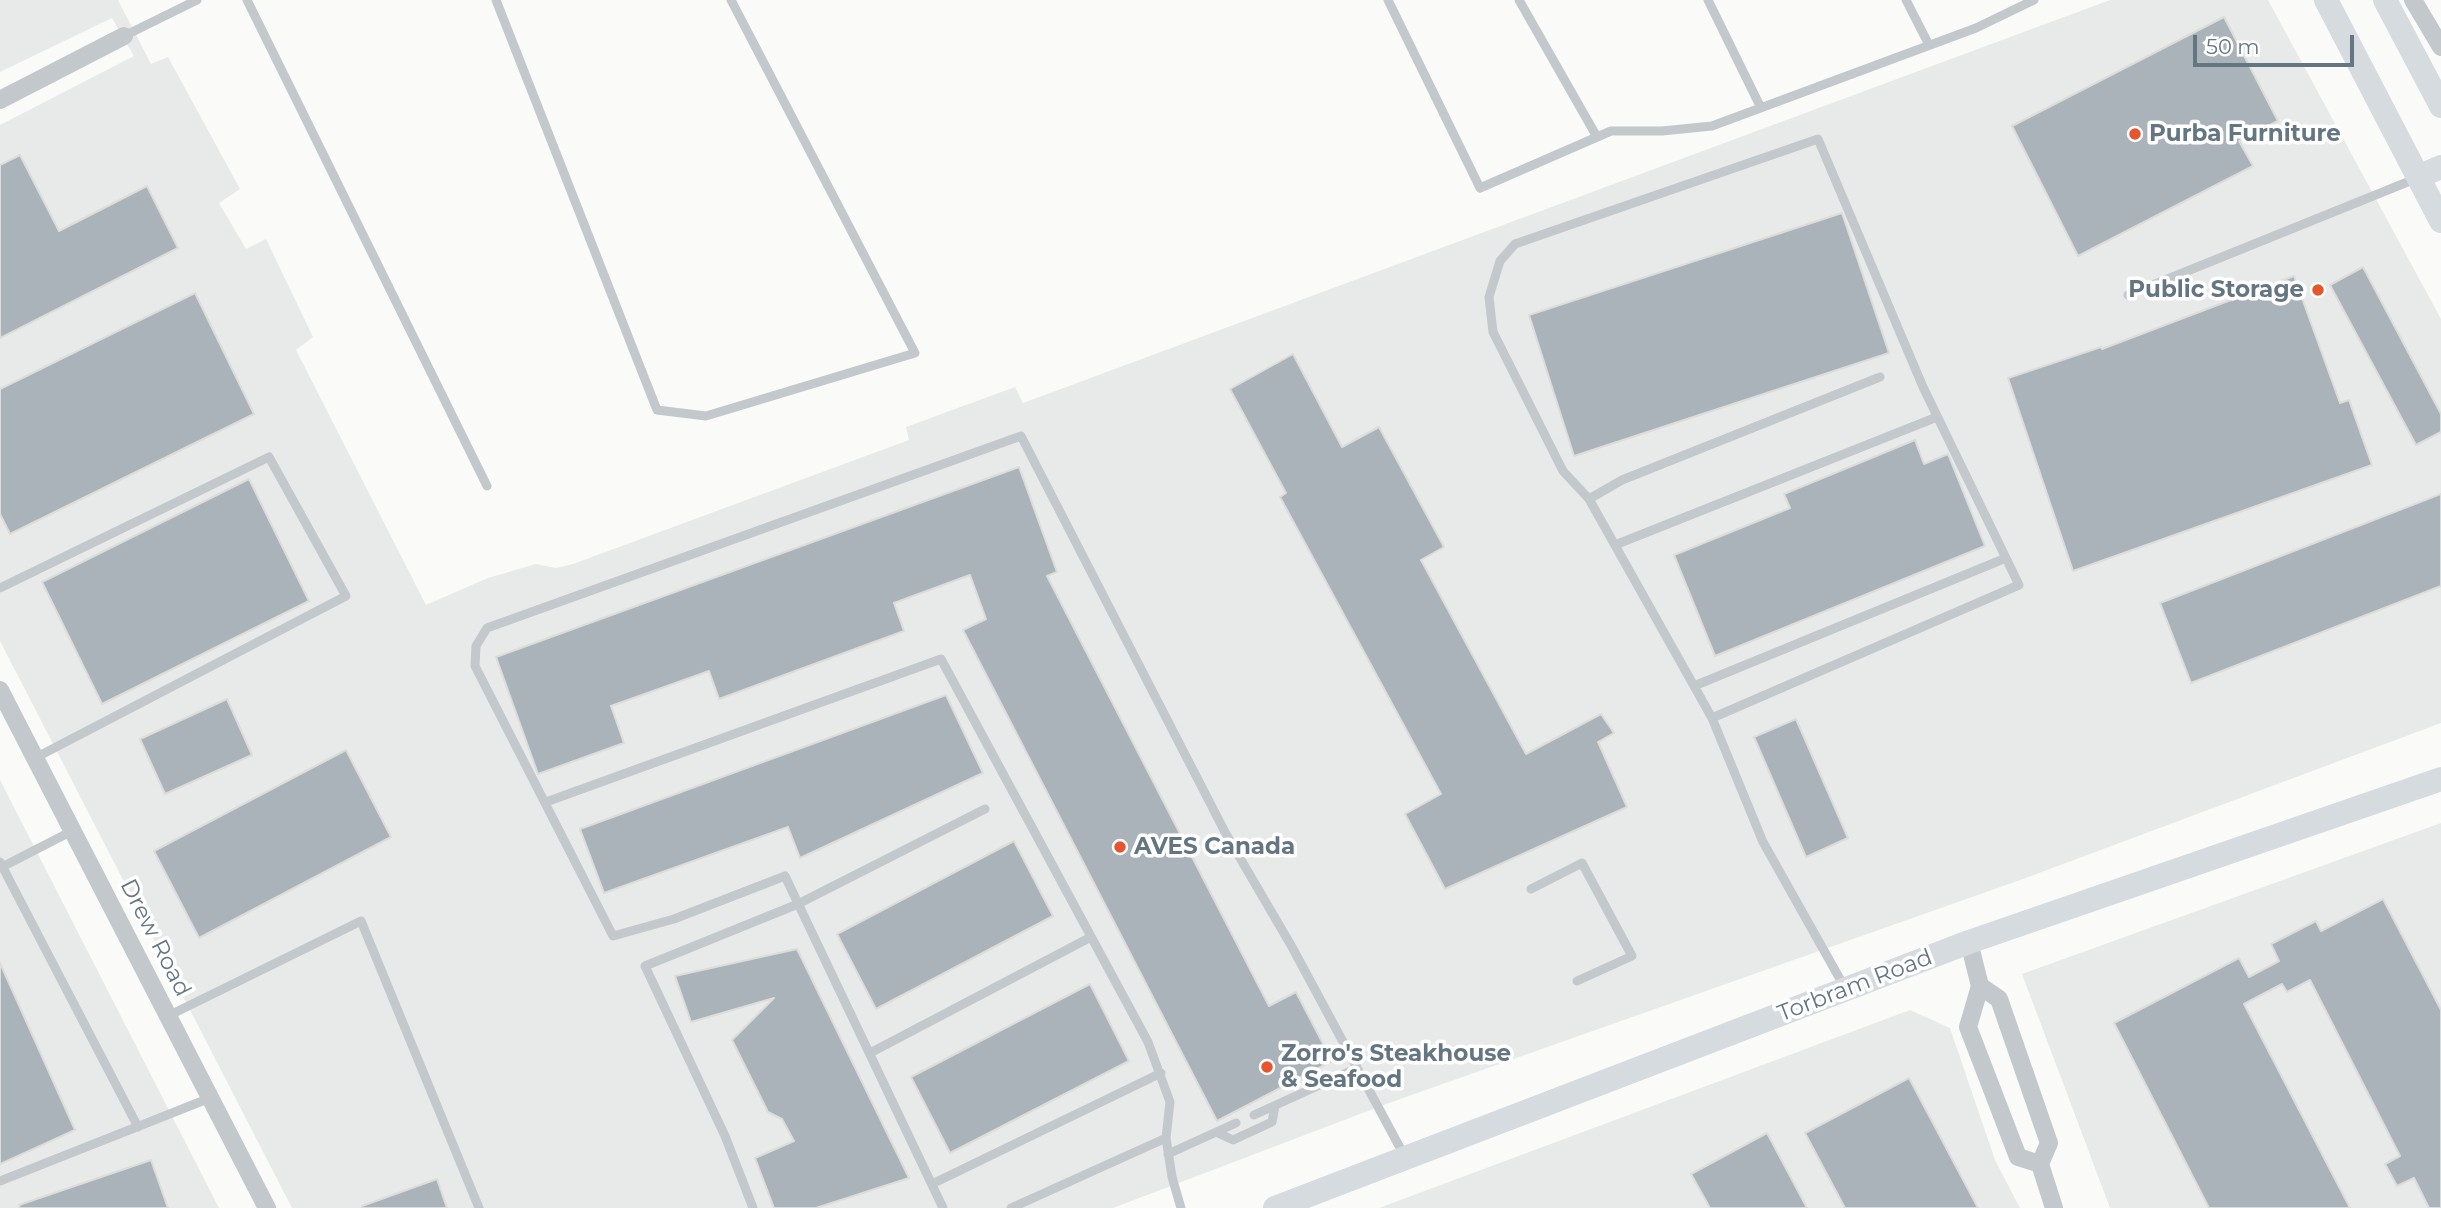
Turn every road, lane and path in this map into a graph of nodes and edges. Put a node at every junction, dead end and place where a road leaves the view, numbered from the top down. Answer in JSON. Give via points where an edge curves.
{"nodes":[{"id":1,"x":197,"y":0,"type":"edge"},
{"id":2,"x":247,"y":0,"type":"edge"},
{"id":3,"x":496,"y":0,"type":"edge"},
{"id":4,"x":731,"y":0,"type":"edge"},
{"id":5,"x":1388,"y":0,"type":"edge"},
{"id":6,"x":1519,"y":0,"type":"edge"},
{"id":7,"x":1709,"y":0,"type":"edge"},
{"id":8,"x":1906,"y":0,"type":"edge"},
{"id":9,"x":2034,"y":0,"type":"edge"},
{"id":10,"x":2326,"y":0,"type":"edge"},
{"id":11,"x":2385,"y":0,"type":"edge"},
{"id":12,"x":2413,"y":0,"type":"edge"},
{"id":13,"x":180,"y":4,"type":"edge"},
{"id":14,"x":124,"y":36,"type":"joint"},
{"id":15,"x":1929,"y":45,"type":"junction"},
{"id":16,"x":2441,"y":47,"type":"edge"},
{"id":17,"x":0,"y":100,"type":"edge"},
{"id":18,"x":2441,"y":106,"type":"edge"},
{"id":19,"x":1761,"y":108,"type":"junction"},
{"id":20,"x":1597,"y":137,"type":"junction"},
{"id":21,"x":2441,"y":167,"type":"edge"},
{"id":22,"x":2418,"y":177,"type":"junction"},
{"id":23,"x":2441,"y":221,"type":"edge"},
{"id":24,"x":2128,"y":295,"type":"dead end"},
{"id":25,"x":1880,"y":377,"type":"dead end"},
{"id":26,"x":1937,"y":417,"type":"junction"},
{"id":27,"x":487,"y":486,"type":"dead end"},
{"id":28,"x":1589,"y":499,"type":"junction"},
{"id":29,"x":1615,"y":545,"type":"junction"},
{"id":30,"x":2006,"y":558,"type":"junction"},
{"id":31,"x":0,"y":588,"type":"edge"},
{"id":32,"x":1694,"y":686,"type":"junction"},
{"id":33,"x":0,"y":690,"type":"edge"},
{"id":34,"x":1712,"y":718,"type":"junction"},
{"id":35,"x":35,"y":758,"type":"junction"},
{"id":36,"x":2441,"y":779,"type":"edge"},
{"id":37,"x":546,"y":802,"type":"junction"},
{"id":38,"x":985,"y":809,"type":"dead end"},
{"id":39,"x":72,"y":831,"type":"junction"},
{"id":40,"x":1,"y":866,"type":"edge"},
{"id":41,"x":1531,"y":889,"type":"dead end"},
{"id":42,"x":798,"y":904,"type":"junction"},
{"id":43,"x":1091,"y":937,"type":"junction"},
{"id":44,"x":1969,"y":943,"type":"junction"},
{"id":45,"x":1577,"y":981,"type":"dead end"},
{"id":46,"x":1980,"y":986,"type":"junction"},
{"id":47,"x":1846,"y":989,"type":"junction"},
{"id":48,"x":168,"y":1016,"type":"junction"},
{"id":49,"x":870,"y":1053,"type":"junction"},
{"id":50,"x":1357,"y":1068,"type":"junction"},
{"id":51,"x":1161,"y":1073,"type":"junction"},
{"id":52,"x":210,"y":1098,"type":"junction"},
{"id":53,"x":1275,"y":1106,"type":"junction"},
{"id":54,"x":1254,"y":1115,"type":"dead end"},
{"id":55,"x":1236,"y":1123,"type":"dead end"},
{"id":56,"x":138,"y":1127,"type":"junction"},
{"id":57,"x":1216,"y":1132,"type":"junction"},
{"id":58,"x":1166,"y":1138,"type":"junction"},
{"id":59,"x":1168,"y":1154,"type":"junction"},
{"id":60,"x":1405,"y":1158,"type":"junction"},
{"id":61,"x":2040,"y":1164,"type":"junction"},
{"id":62,"x":0,"y":1181,"type":"edge"},
{"id":63,"x":932,"y":1184,"type":"junction"},
{"id":64,"x":267,"y":1208,"type":"edge"},
{"id":65,"x":479,"y":1208,"type":"edge"},
{"id":66,"x":753,"y":1208,"type":"edge"},
{"id":67,"x":943,"y":1208,"type":"edge"},
{"id":68,"x":1011,"y":1208,"type":"edge"},
{"id":69,"x":1181,"y":1208,"type":"edge"},
{"id":70,"x":1275,"y":1208,"type":"edge"},
{"id":71,"x":2054,"y":1208,"type":"edge"}],
"edges":[{"from":1,"to":13,"type":"lane"},
{"from":2,"to":27,"type":"lane"},
{"from":3,"to":4,"type":"lane","via":[[657,410],[706,416],[915,353]]},
{"from":5,"to":20,"type":"lane","via":[[1480,188]]},
{"from":6,"to":20,"type":"lane"},
{"from":7,"to":19,"type":"lane"},
{"from":8,"to":15,"type":"lane"},
{"from":9,"to":15,"type":"lane"},
{"from":10,"to":22,"type":"main road"},
{"from":11,"to":18,"type":"main road"},
{"from":12,"to":16,"type":"street"},
{"from":13,"to":14,"type":"lane"},
{"from":14,"to":17,"type":"street"},
{"from":15,"to":19,"type":"lane"},
{"from":19,"to":20,"type":"lane","via":[[1712,126],[1611,131]]},
{"from":21,"to":22,"type":"main road"},
{"from":22,"to":23,"type":"main road"},
{"from":22,"to":24,"type":"lane"},
{"from":25,"to":28,"type":"lane","via":[[1622,480]]},
{"from":26,"to":28,"type":"lane","via":[[1818,139],[1515,244],[1500,261],[1489,297],[1493,332],[1563,471]]},
{"from":26,"to":29,"type":"lane"},
{"from":26,"to":30,"type":"lane"},
{"from":28,"to":29,"type":"lane"},
{"from":29,"to":32,"type":"lane"},
{"from":30,"to":32,"type":"lane"},
{"from":30,"to":34,"type":"lane","via":[[2019,584]]},
{"from":31,"to":35,"type":"lane","via":[[269,457],[345,596]]},
{"from":32,"to":34,"type":"lane"},
{"from":33,"to":35,"type":"street","name":"Drew Road"},
{"from":34,"to":47,"type":"lane","via":[[1763,842]]},
{"from":35,"to":39,"type":"street","name":"Drew Road"},
{"from":36,"to":44,"type":"main road","name":"Torbram Road"},
{"from":37,"to":42,"type":"lane","via":[[613,936],[674,919],[785,876]]},
{"from":37,"to":43,"type":"lane","via":[[941,659]]},
{"from":37,"to":50,"type":"lane","via":[[475,666],[476,646],[486,628],[1021,436],[1226,834]]},
{"from":38,"to":42,"type":"lane"},
{"from":39,"to":40,"type":"lane"},
{"from":39,"to":48,"type":"street","name":"Drew Road"},
{"from":40,"to":56,"type":"lane"},
{"from":41,"to":45,"type":"lane","via":[[1582,863],[1632,956]]},
{"from":42,"to":49,"type":"lane"},
{"from":42,"to":66,"type":"lane","via":[[645,967],[725,1136]]},
{"from":43,"to":49,"type":"lane"},
{"from":43,"to":51,"type":"lane"},
{"from":44,"to":46,"type":"street"},
{"from":44,"to":47,"type":"main road","name":"Torbram Road"},
{"from":46,"to":61,"type":"street","via":[[1999,999],[2049,1143]]},
{"from":46,"to":61,"type":"street","via":[[1968,1027],[2018,1157]]},
{"from":47,"to":60,"type":"main road","name":"Torbram Road"},
{"from":48,"to":52,"type":"street","name":"Drew Road"},
{"from":48,"to":65,"type":"lane","via":[[361,921]]},
{"from":49,"to":63,"type":"lane"},
{"from":50,"to":53,"type":"lane"},
{"from":50,"to":60,"type":"lane"},
{"from":51,"to":58,"type":"lane","via":[[1170,1102]]},
{"from":51,"to":63,"type":"lane"},
{"from":52,"to":56,"type":"lane"},
{"from":52,"to":64,"type":"street","name":"Drew Road"},
{"from":53,"to":54,"type":"lane"},
{"from":53,"to":57,"type":"lane","via":[[1272,1122],[1233,1140]]},
{"from":55,"to":57,"type":"lane"},
{"from":56,"to":62,"type":"lane"},
{"from":57,"to":59,"type":"lane"},
{"from":58,"to":59,"type":"lane"},
{"from":58,"to":68,"type":"lane"},
{"from":59,"to":69,"type":"lane"},
{"from":60,"to":70,"type":"main road","name":"Torbram Road"},
{"from":61,"to":71,"type":"street"},
{"from":63,"to":67,"type":"lane"}]}
